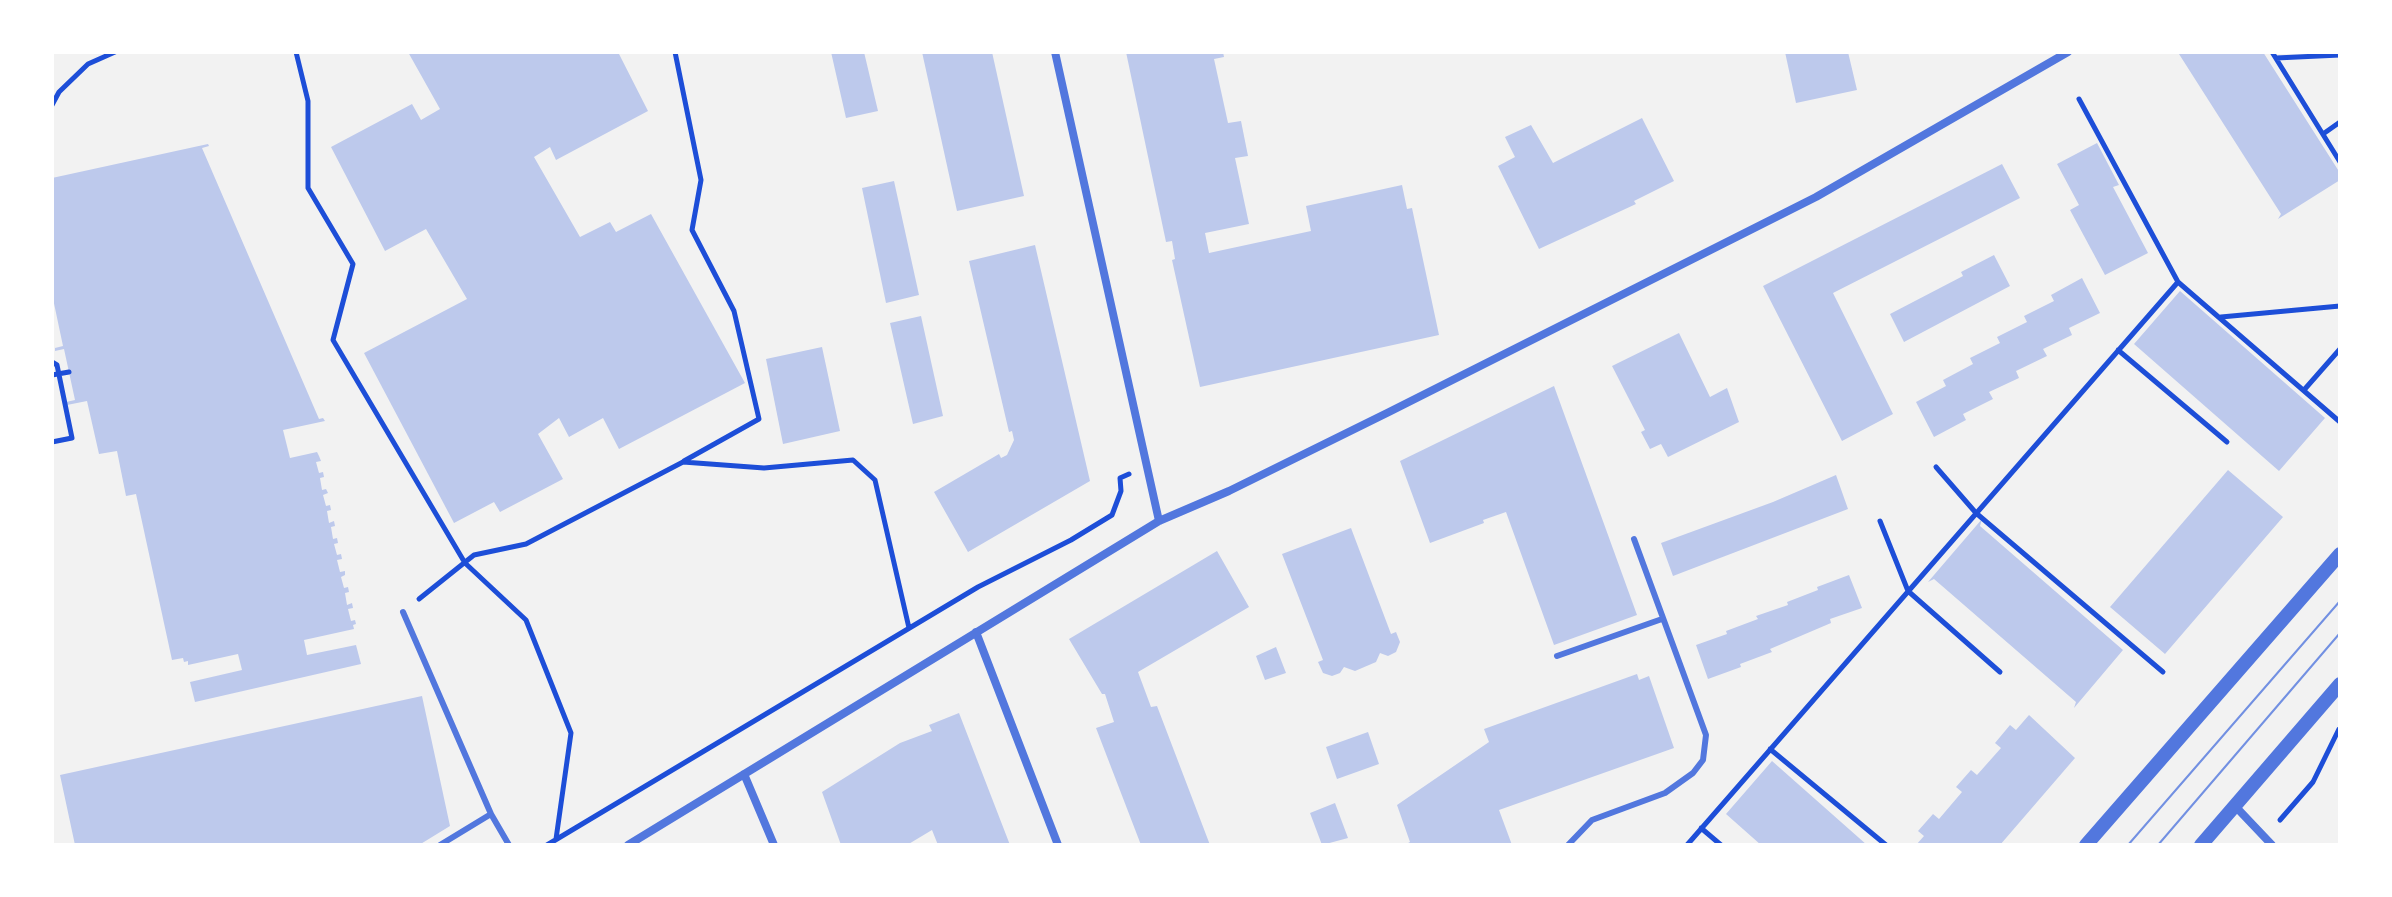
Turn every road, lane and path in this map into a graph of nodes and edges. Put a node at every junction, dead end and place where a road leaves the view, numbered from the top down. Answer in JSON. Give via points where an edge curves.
{"nodes":[{"id":1,"x":115,"y":52,"type":"edge"},
{"id":2,"x":296,"y":52,"type":"edge"},
{"id":3,"x":675,"y":52,"type":"edge"},
{"id":4,"x":1055,"y":52,"type":"edge"},
{"id":5,"x":2068,"y":52,"type":"edge"},
{"id":6,"x":2273,"y":55,"type":"edge"},
{"id":7,"x":2340,"y":55,"type":"edge"},
{"id":8,"x":2079,"y":99,"type":"dead end"},
{"id":9,"x":52,"y":105,"type":"edge"},
{"id":10,"x":2340,"y":122,"type":"edge"},
{"id":11,"x":2323,"y":134,"type":"junction"},
{"id":12,"x":2340,"y":162,"type":"edge"},
{"id":13,"x":2178,"y":282,"type":"junction"},
{"id":14,"x":2340,"y":306,"type":"edge"},
{"id":15,"x":2220,"y":317,"type":"junction"},
{"id":16,"x":2340,"y":349,"type":"edge"},
{"id":17,"x":2118,"y":350,"type":"junction"},
{"id":18,"x":52,"y":362,"type":"edge"},
{"id":19,"x":69,"y":372,"type":"dead end"},
{"id":20,"x":55,"y":375,"type":"edge"},
{"id":21,"x":2304,"y":390,"type":"junction"},
{"id":22,"x":2340,"y":422,"type":"edge"},
{"id":23,"x":52,"y":442,"type":"edge"},
{"id":24,"x":2227,"y":442,"type":"dead end"},
{"id":25,"x":683,"y":462,"type":"junction"},
{"id":26,"x":1146,"y":467,"type":"junction"},
{"id":27,"x":1936,"y":467,"type":"dead end"},
{"id":28,"x":1976,"y":513,"type":"junction"},
{"id":29,"x":1159,"y":521,"type":"junction"},
{"id":30,"x":1880,"y":521,"type":"dead end"},
{"id":31,"x":1634,"y":539,"type":"dead end"},
{"id":32,"x":2340,"y":554,"type":"edge"},
{"id":33,"x":465,"y":563,"type":"junction"},
{"id":34,"x":1908,"y":591,"type":"junction"},
{"id":35,"x":403,"y":612,"type":"joint"},
{"id":36,"x":1662,"y":619,"type":"junction"},
{"id":37,"x":909,"y":628,"type":"junction"},
{"id":38,"x":976,"y":632,"type":"junction"},
{"id":39,"x":1557,"y":656,"type":"dead end"},
{"id":40,"x":2000,"y":672,"type":"dead end"},
{"id":41,"x":2163,"y":672,"type":"dead end"},
{"id":42,"x":2340,"y":684,"type":"edge"},
{"id":43,"x":2340,"y":728,"type":"edge"},
{"id":44,"x":1770,"y":749,"type":"junction"},
{"id":45,"x":744,"y":774,"type":"junction"},
{"id":46,"x":2235,"y":806,"type":"junction"},
{"id":47,"x":491,"y":814,"type":"junction"},
{"id":48,"x":1701,"y":828,"type":"junction"},
{"id":49,"x":556,"y":839,"type":"junction"},
{"id":50,"x":2269,"y":842,"type":"edge"},
{"id":51,"x":440,"y":845,"type":"edge"},
{"id":52,"x":509,"y":845,"type":"edge"},
{"id":53,"x":547,"y":845,"type":"edge"},
{"id":54,"x":628,"y":845,"type":"edge"},
{"id":55,"x":774,"y":845,"type":"edge"},
{"id":56,"x":1058,"y":845,"type":"edge"},
{"id":57,"x":1568,"y":845,"type":"edge"},
{"id":58,"x":1687,"y":845,"type":"edge"},
{"id":59,"x":1721,"y":845,"type":"edge"},
{"id":60,"x":1886,"y":845,"type":"edge"},
{"id":61,"x":2086,"y":845,"type":"edge"},
{"id":62,"x":2201,"y":845,"type":"edge"}],
"edges":[{"from":1,"to":9,"type":"path","via":[[88,64]]},
{"from":2,"to":33,"type":"path","via":[[308,101],[308,188],[353,264],[333,340]]},
{"from":3,"to":25,"type":"path","via":[[701,180],[692,230],[734,311],[759,419]]},
{"from":4,"to":26,"type":"street"},
{"from":5,"to":29,"type":"street","via":[[1816,197],[1402,406]]},
{"from":6,"to":7,"type":"path"},
{"from":6,"to":11,"type":"path"},
{"from":8,"to":13,"type":"path"},
{"from":10,"to":11,"type":"path"},
{"from":11,"to":12,"type":"path"},
{"from":13,"to":15,"type":"path"},
{"from":13,"to":17,"type":"path"},
{"from":14,"to":15,"type":"path"},
{"from":15,"to":21,"type":"path"},
{"from":16,"to":21,"type":"path"},
{"from":17,"to":24,"type":"path"},
{"from":17,"to":28,"type":"path"},
{"from":18,"to":20,"type":"path","via":[[57,365]]},
{"from":19,"to":20,"type":"path"},
{"from":20,"to":23,"type":"path","via":[[72,438]]},
{"from":21,"to":22,"type":"path"},
{"from":25,"to":33,"type":"path","via":[[526,544],[474,555]]},
{"from":25,"to":37,"type":"path","via":[[764,468],[853,460],[875,480]]},
{"from":26,"to":29,"type":"street"},
{"from":26,"to":37,"type":"path","via":[[1120,478],[1112,515]]},
{"from":27,"to":28,"type":"path"},
{"from":28,"to":34,"type":"path"},
{"from":28,"to":41,"type":"path"},
{"from":29,"to":38,"type":"street"},
{"from":30,"to":34,"type":"path"},
{"from":31,"to":36,"type":"lane"},
{"from":32,"to":61,"type":"street"},
{"from":33,"to":35,"type":"path"},
{"from":33,"to":49,"type":"path","via":[[526,620],[571,733]]},
{"from":34,"to":40,"type":"path"},
{"from":34,"to":44,"type":"path"},
{"from":35,"to":47,"type":"lane"},
{"from":36,"to":39,"type":"lane"},
{"from":36,"to":57,"type":"lane","via":[[1706,735],[1703,760],[1665,793],[1592,820]]},
{"from":37,"to":49,"type":"path"},
{"from":38,"to":45,"type":"street"},
{"from":38,"to":56,"type":"street"},
{"from":42,"to":46,"type":"street"},
{"from":43,"to":50,"type":"path","via":[[2313,782]]},
{"from":44,"to":48,"type":"path"},
{"from":44,"to":60,"type":"path"},
{"from":45,"to":54,"type":"street"},
{"from":45,"to":55,"type":"street"},
{"from":46,"to":50,"type":"street"},
{"from":46,"to":62,"type":"street"},
{"from":47,"to":51,"type":"lane"},
{"from":47,"to":52,"type":"lane"},
{"from":48,"to":58,"type":"path"},
{"from":48,"to":59,"type":"path"},
{"from":49,"to":53,"type":"path"}]}
